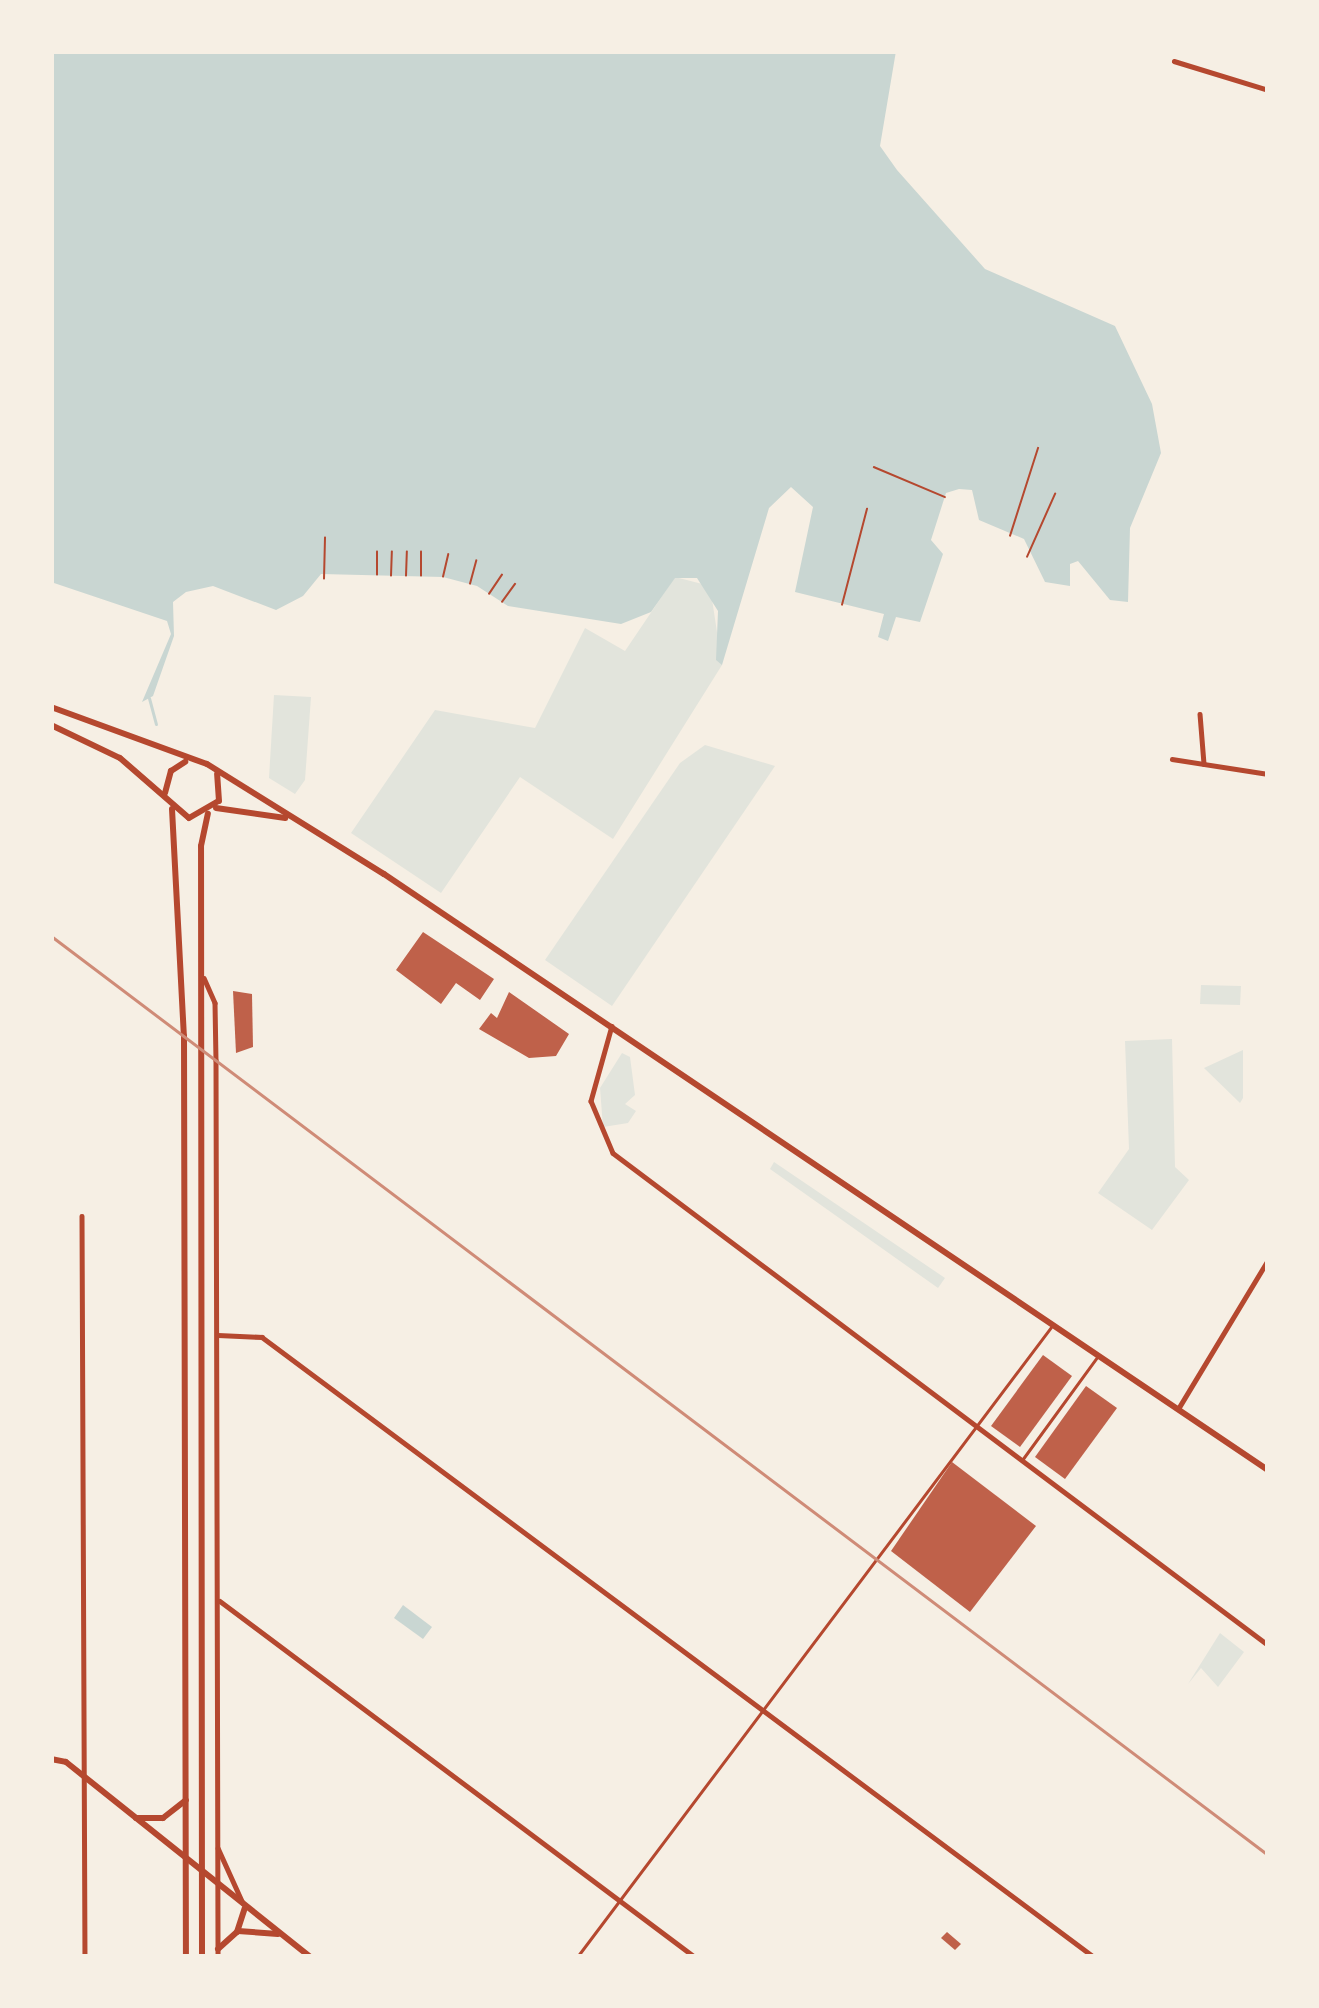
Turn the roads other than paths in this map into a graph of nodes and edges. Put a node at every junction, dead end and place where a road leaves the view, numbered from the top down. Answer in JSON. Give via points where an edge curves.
{"nodes":[{"id":1,"x":1174,"y":61,"type":"dead end"},
{"id":2,"x":1268,"y":90,"type":"edge"},
{"id":3,"x":51,"y":707,"type":"edge"},
{"id":4,"x":1200,"y":714,"type":"dead end"},
{"id":5,"x":51,"y":725,"type":"edge"},
{"id":6,"x":1172,"y":759,"type":"dead end"},
{"id":7,"x":187,"y":761,"type":"junction"},
{"id":8,"x":1204,"y":764,"type":"junction"},
{"id":9,"x":215,"y":771,"type":"junction"},
{"id":10,"x":1268,"y":774,"type":"edge"},
{"id":11,"x":165,"y":797,"type":"junction"},
{"id":12,"x":172,"y":809,"type":"junction"},
{"id":13,"x":211,"y":811,"type":"junction"},
{"id":14,"x":295,"y":820,"type":"junction"},
{"id":15,"x":202,"y":973,"type":"junction"},
{"id":16,"x":612,"y":1026,"type":"junction"},
{"id":17,"x":82,"y":1216,"type":"dead end"},
{"id":18,"x":1268,"y":1260,"type":"edge"},
{"id":19,"x":1052,"y":1326,"type":"junction"},
{"id":20,"x":218,"y":1335,"type":"junction"},
{"id":21,"x":1099,"y":1356,"type":"junction"},
{"id":22,"x":1178,"y":1409,"type":"junction"},
{"id":23,"x":977,"y":1426,"type":"junction"},
{"id":24,"x":1022,"y":1460,"type":"junction"},
{"id":25,"x":1268,"y":1470,"type":"edge"},
{"id":26,"x":220,"y":1601,"type":"junction"},
{"id":27,"x":1268,"y":1645,"type":"edge"},
{"id":28,"x":762,"y":1712,"type":"junction"},
{"id":29,"x":51,"y":1759,"type":"edge"},
{"id":30,"x":82,"y":1775,"type":"junction"},
{"id":31,"x":186,"y":1800,"type":"junction"},
{"id":32,"x":136,"y":1818,"type":"junction"},
{"id":33,"x":217,"y":1845,"type":"junction"},
{"id":34,"x":186,"y":1862,"type":"junction"},
{"id":35,"x":202,"y":1876,"type":"junction"},
{"id":36,"x":218,"y":1888,"type":"junction"},
{"id":37,"x":619,"y":1900,"type":"junction"},
{"id":38,"x":245,"y":1908,"type":"junction"},
{"id":39,"x":237,"y":1931,"type":"junction"},
{"id":40,"x":281,"y":1935,"type":"junction"},
{"id":41,"x":218,"y":1953,"type":"edge"},
{"id":42,"x":85,"y":1957,"type":"edge"},
{"id":43,"x":186,"y":1957,"type":"edge"},
{"id":44,"x":202,"y":1957,"type":"edge"},
{"id":45,"x":310,"y":1957,"type":"edge"},
{"id":46,"x":577,"y":1957,"type":"edge"},
{"id":47,"x":695,"y":1957,"type":"edge"},
{"id":48,"x":1094,"y":1957,"type":"edge"}],
"edges":[{"from":1,"to":2,"type":"street"},
{"from":3,"to":7,"type":"main road"},
{"from":4,"to":8,"type":"street"},
{"from":5,"to":11,"type":"main road","via":[[120,758]]},
{"from":6,"to":8,"type":"street"},
{"from":7,"to":9,"type":"main road"},
{"from":7,"to":11,"type":"main road","via":[[171,770]]},
{"from":8,"to":10,"type":"street"},
{"from":9,"to":13,"type":"main road","via":[[222,794]]},
{"from":9,"to":14,"type":"main road"},
{"from":11,"to":12,"type":"main road"},
{"from":12,"to":13,"type":"main road","via":[[189,818]]},
{"from":12,"to":31,"type":"main road","via":[[184,1036]]},
{"from":13,"to":14,"type":"main road"},
{"from":13,"to":15,"type":"main road"},
{"from":14,"to":16,"type":"main road"},
{"from":15,"to":20,"type":"street","via":[[215,1005]]},
{"from":15,"to":35,"type":"main road"},
{"from":16,"to":19,"type":"main road"},
{"from":16,"to":23,"type":"street","via":[[591,1102],[613,1153]]},
{"from":17,"to":30,"type":"street"},
{"from":18,"to":22,"type":"street"},
{"from":19,"to":21,"type":"main road"},
{"from":19,"to":23,"type":"street"},
{"from":20,"to":26,"type":"street"},
{"from":20,"to":28,"type":"street","via":[[262,1337]]},
{"from":21,"to":22,"type":"main road"},
{"from":21,"to":24,"type":"street"},
{"from":22,"to":25,"type":"main road"},
{"from":23,"to":24,"type":"street"},
{"from":23,"to":28,"type":"street"},
{"from":24,"to":27,"type":"street"},
{"from":26,"to":33,"type":"street"},
{"from":26,"to":37,"type":"street"},
{"from":28,"to":37,"type":"street"},
{"from":28,"to":48,"type":"street"},
{"from":29,"to":30,"type":"main road"},
{"from":30,"to":32,"type":"main road"},
{"from":30,"to":42,"type":"street"},
{"from":31,"to":32,"type":"main road","via":[[163,1818]]},
{"from":31,"to":34,"type":"main road"},
{"from":32,"to":34,"type":"main road"},
{"from":33,"to":36,"type":"street"},
{"from":33,"to":38,"type":"street"},
{"from":34,"to":35,"type":"main road"},
{"from":34,"to":43,"type":"main road"},
{"from":35,"to":36,"type":"main road"},
{"from":35,"to":44,"type":"main road"},
{"from":36,"to":38,"type":"main road"},
{"from":36,"to":41,"type":"street"},
{"from":37,"to":46,"type":"street"},
{"from":37,"to":47,"type":"street"},
{"from":38,"to":39,"type":"main road"},
{"from":38,"to":40,"type":"main road"},
{"from":39,"to":40,"type":"main road"},
{"from":39,"to":41,"type":"main road"},
{"from":40,"to":45,"type":"main road"}]}
